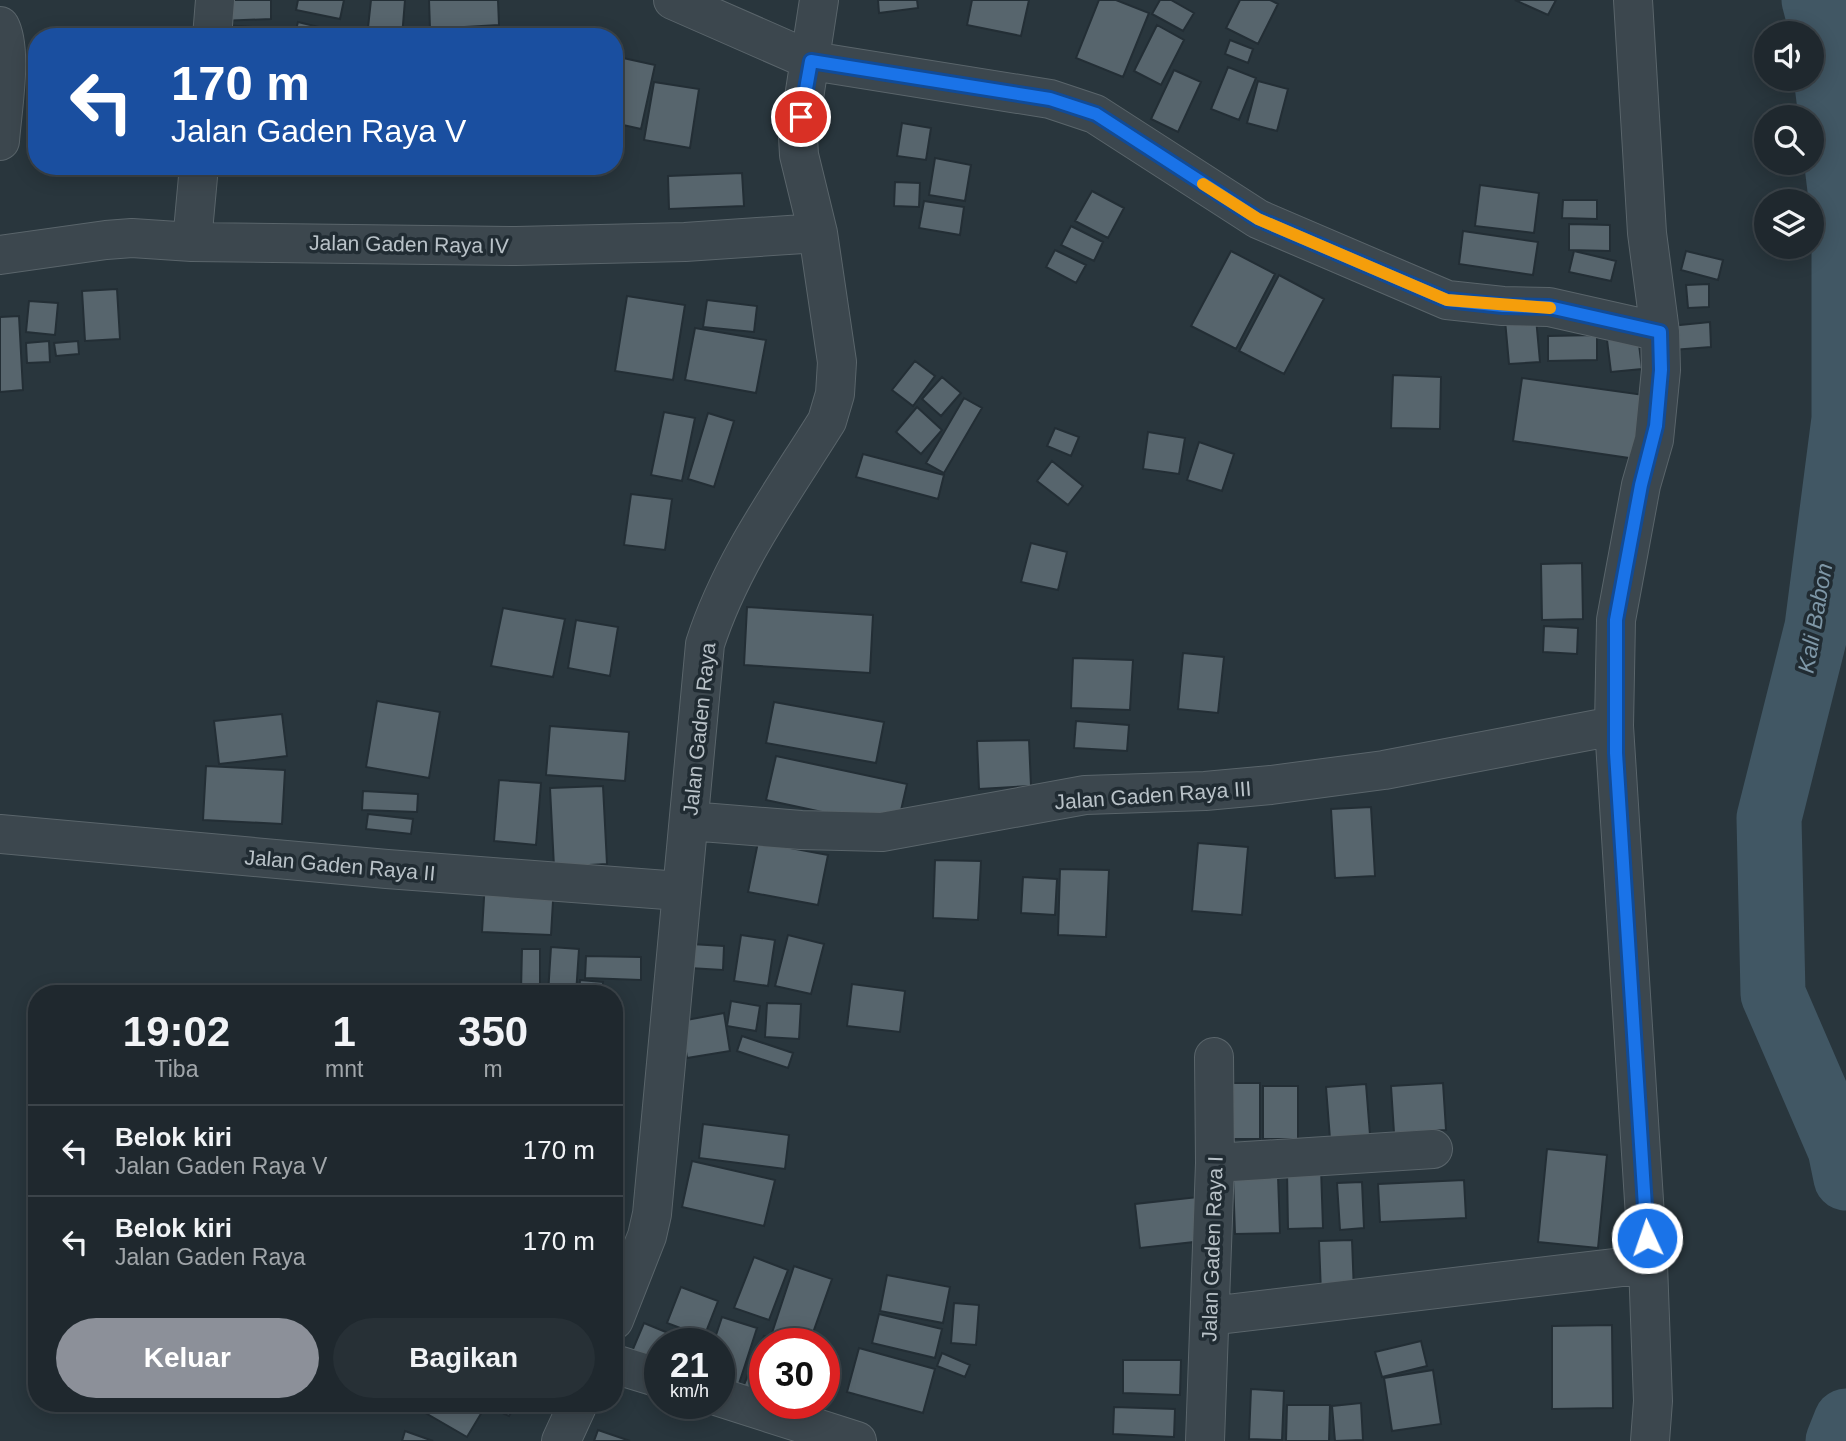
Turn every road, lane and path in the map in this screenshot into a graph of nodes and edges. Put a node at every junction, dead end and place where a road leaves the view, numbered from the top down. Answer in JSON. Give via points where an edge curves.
{"nodes":[{"id":1,"x":215,"y":0,"type":"edge"},
{"id":2,"x":673,"y":0,"type":"edge"},
{"id":3,"x":819,"y":0,"type":"edge"},
{"id":4,"x":1633,"y":0,"type":"edge"},
{"id":5,"x":0,"y":26,"type":"edge"},
{"id":6,"x":213,"y":28,"type":"edge"},
{"id":7,"x":811,"y":61,"type":"junction"},
{"id":8,"x":0,"y":141,"type":"edge"},
{"id":9,"x":198,"y":175,"type":"edge"},
{"id":10,"x":818,"y":233,"type":"junction"},
{"id":11,"x":192,"y":242,"type":"junction"},
{"id":12,"x":0,"y":255,"type":"edge"},
{"id":13,"x":1660,"y":332,"type":"junction"},
{"id":14,"x":1614,"y":726,"type":"junction"},
{"id":15,"x":689,"y":821,"type":"junction"},
{"id":16,"x":0,"y":834,"type":"edge"},
{"id":17,"x":680,"y":891,"type":"junction"},
{"id":18,"x":1214,"y":1057,"type":"dead end"},
{"id":19,"x":1433,"y":1149,"type":"dead end"},
{"id":20,"x":1215,"y":1163,"type":"junction"},
{"id":21,"x":1648,"y":1264,"type":"junction"},
{"id":22,"x":623,"y":1297,"type":"edge"},
{"id":23,"x":1210,"y":1316,"type":"junction"},
{"id":24,"x":623,"y":1366,"type":"edge"},
{"id":25,"x":644,"y":1373,"type":"edge"},
{"id":26,"x":735,"y":1402,"type":"edge"},
{"id":27,"x":574,"y":1412,"type":"edge"},
{"id":28,"x":561,"y":1441,"type":"edge"},
{"id":29,"x":857,"y":1441,"type":"edge"},
{"id":30,"x":1205,"y":1441,"type":"edge"},
{"id":31,"x":1650,"y":1441,"type":"edge"}],
"edges":[{"from":1,"to":6,"type":"street"},
{"from":2,"to":7,"type":"street"},
{"from":3,"to":7,"type":"street","name":"Jalan Gaden Raya"},
{"from":4,"to":13,"type":"street","via":[[1647,233]]},
{"from":5,"to":8,"type":"street","via":[[6,52]]},
{"from":7,"to":10,"type":"street","name":"Jalan Gaden Raya","via":[[798,136]]},
{"from":7,"to":13,"type":"street","via":[[1050,99],[1096,114],[1258,219],[1447,300],[1549,307]]},
{"from":9,"to":11,"type":"street"},
{"from":10,"to":11,"type":"street","name":"Jalan Gaden Raya IV","via":[[516,246]]},
{"from":10,"to":15,"type":"street","name":"Jalan Gaden Raya","via":[[837,362],[835,394],[827,421],[733,575],[705,644]]},
{"from":11,"to":12,"type":"street","name":"Jalan Gaden Raya IV","via":[[106,240]]},
{"from":13,"to":14,"type":"street","via":[[1657,421],[1616,620]]},
{"from":14,"to":15,"type":"street","name":"Jalan Gaden Raya III","via":[[1384,770],[1245,788],[1085,795],[883,832]]},
{"from":14,"to":21,"type":"street"},
{"from":15,"to":17,"type":"street","name":"Jalan Gaden Raya"},
{"from":16,"to":17,"type":"street","name":"Jalan Gaden Raya II"},
{"from":17,"to":22,"type":"street","name":"Jalan Gaden Raya","via":[[652,1214]]},
{"from":18,"to":20,"type":"street","name":"Jalan Gaden Raya I"},
{"from":19,"to":20,"type":"street"},
{"from":20,"to":23,"type":"street","name":"Jalan Gaden Raya I"},
{"from":21,"to":23,"type":"street"},
{"from":21,"to":31,"type":"street"},
{"from":23,"to":30,"type":"street","name":"Jalan Gaden Raya I"},
{"from":24,"to":25,"type":"street"},
{"from":26,"to":29,"type":"street"},
{"from":27,"to":28,"type":"street"}]}
